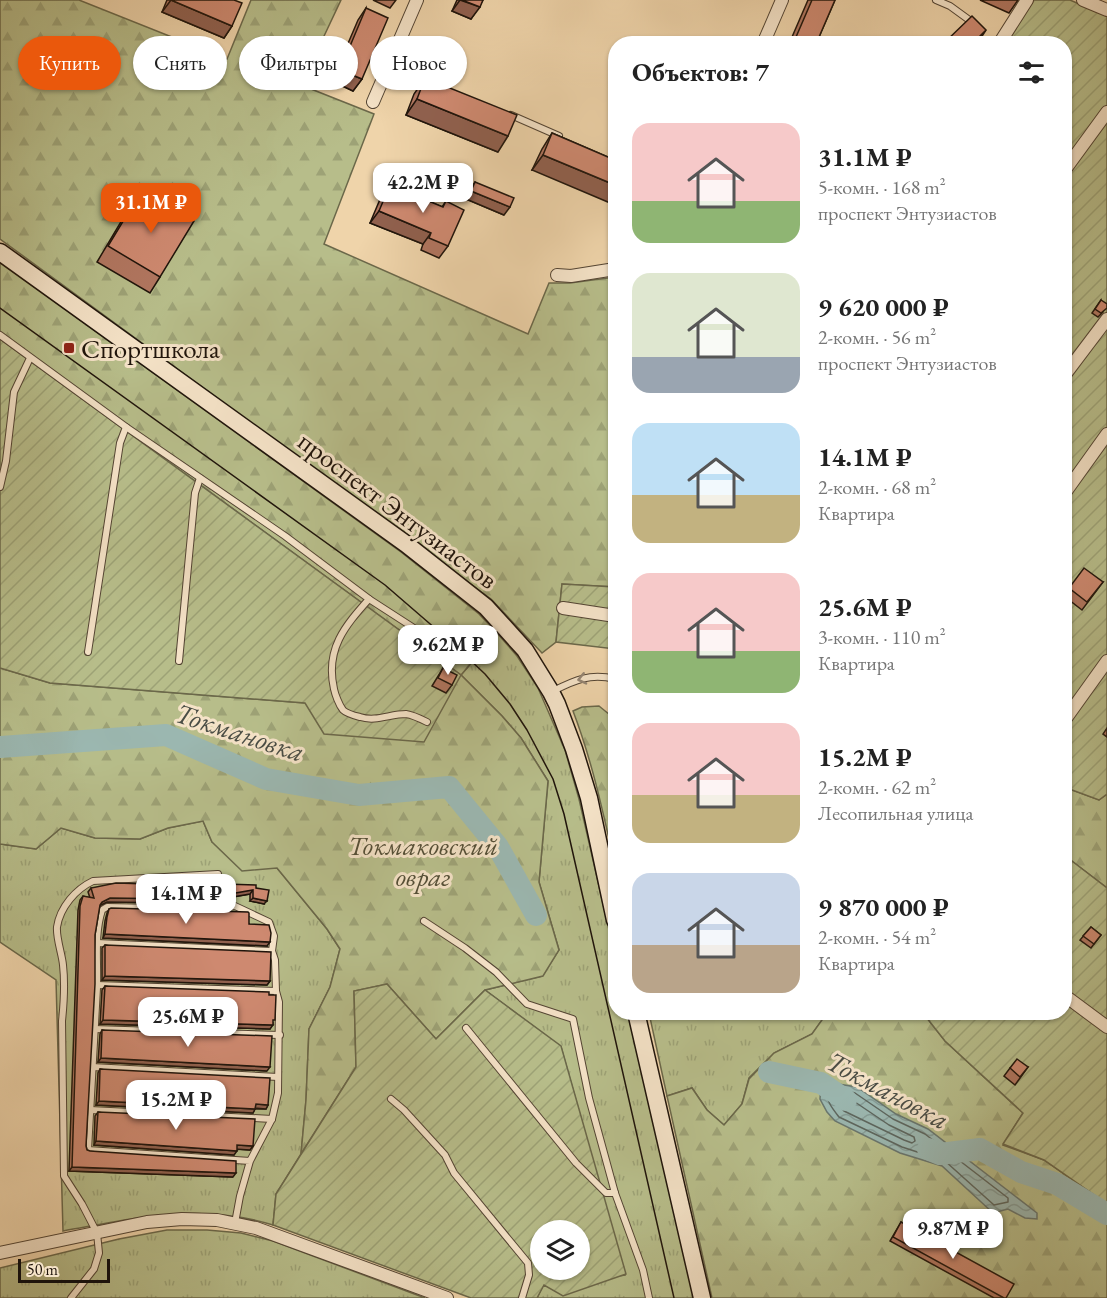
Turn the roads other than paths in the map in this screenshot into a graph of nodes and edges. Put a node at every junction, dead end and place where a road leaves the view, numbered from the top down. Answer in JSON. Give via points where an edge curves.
{"nodes":[{"id":1,"x":417,"y":0,"type":"edge"},
{"id":2,"x":782,"y":0,"type":"edge"},
{"id":3,"x":936,"y":0,"type":"edge"},
{"id":4,"x":1027,"y":0,"type":"edge"},
{"id":5,"x":1083,"y":0,"type":"edge"},
{"id":6,"x":1107,"y":10,"type":"edge"},
{"id":7,"x":972,"y":22,"type":"edge"},
{"id":8,"x":766,"y":36,"type":"edge"},
{"id":9,"x":1004,"y":36,"type":"edge"},
{"id":10,"x":373,"y":102,"type":"dead end"},
{"id":11,"x":502,"y":111,"type":"edge"},
{"id":12,"x":1107,"y":112,"type":"edge"},
{"id":13,"x":564,"y":138,"type":"edge"},
{"id":14,"x":1072,"y":160,"type":"edge"},
{"id":15,"x":0,"y":252,"type":"edge"},
{"id":16,"x":608,"y":270,"type":"edge"},
{"id":17,"x":557,"y":275,"type":"dead end"},
{"id":18,"x":1107,"y":319,"type":"edge"},
{"id":19,"x":0,"y":335,"type":"edge"},
{"id":20,"x":30,"y":358,"type":"junction"},
{"id":21,"x":1072,"y":365,"type":"edge"},
{"id":22,"x":126,"y":427,"type":"junction"},
{"id":23,"x":1107,"y":434,"type":"edge"},
{"id":24,"x":200,"y":478,"type":"junction"},
{"id":25,"x":1072,"y":483,"type":"edge"},
{"id":26,"x":0,"y":487,"type":"edge"},
{"id":27,"x":369,"y":599,"type":"junction"},
{"id":28,"x":563,"y":608,"type":"dead end"},
{"id":29,"x":608,"y":615,"type":"edge"},
{"id":30,"x":501,"y":623,"type":"junction"},
{"id":31,"x":88,"y":652,"type":"dead end"},
{"id":32,"x":179,"y":661,"type":"dead end"},
{"id":33,"x":1107,"y":661,"type":"edge"},
{"id":34,"x":608,"y":677,"type":"edge"},
{"id":35,"x":551,"y":692,"type":"junction"},
{"id":36,"x":1072,"y":702,"type":"edge"},
{"id":37,"x":1077,"y":703,"type":"junction"},
{"id":38,"x":1072,"y":710,"type":"edge"},
{"id":39,"x":427,"y":722,"type":"dead end"},
{"id":40,"x":218,"y":874,"type":"dead end"},
{"id":41,"x":608,"y":876,"type":"edge"},
{"id":42,"x":424,"y":921,"type":"dead end"},
{"id":43,"x":97,"y":943,"type":"junction"},
{"id":44,"x":272,"y":951,"type":"junction"},
{"id":45,"x":97,"y":985,"type":"junction"},
{"id":46,"x":276,"y":991,"type":"junction"},
{"id":47,"x":1072,"y":1000,"type":"edge"},
{"id":48,"x":638,"y":1020,"type":"edge"},
{"id":49,"x":1107,"y":1027,"type":"edge"},
{"id":50,"x":466,"y":1028,"type":"dead end"},
{"id":51,"x":94,"y":1029,"type":"junction"},
{"id":52,"x":279,"y":1035,"type":"junction"},
{"id":53,"x":92,"y":1067,"type":"junction"},
{"id":54,"x":278,"y":1077,"type":"junction"},
{"id":55,"x":391,"y":1099,"type":"dead end"},
{"id":56,"x":90,"y":1110,"type":"junction"},
{"id":57,"x":272,"y":1119,"type":"junction"},
{"id":58,"x":250,"y":1161,"type":"junction"},
{"id":59,"x":615,"y":1193,"type":"junction"},
{"id":60,"x":235,"y":1223,"type":"junction"},
{"id":61,"x":97,"y":1233,"type":"junction"},
{"id":62,"x":0,"y":1253,"type":"edge"},
{"id":63,"x":71,"y":1298,"type":"edge"},
{"id":64,"x":447,"y":1298,"type":"edge"},
{"id":65,"x":522,"y":1298,"type":"edge"},
{"id":66,"x":649,"y":1298,"type":"edge"},
{"id":67,"x":702,"y":1298,"type":"edge"}],
"edges":[{"from":1,"to":10,"type":"street"},
{"from":2,"to":8,"type":"street"},
{"from":3,"to":7,"type":"lane"},
{"from":4,"to":9,"type":"street"},
{"from":5,"to":6,"type":"street"},
{"from":11,"to":13,"type":"lane"},
{"from":12,"to":14,"type":"street"},
{"from":15,"to":30,"type":"street","name":"проспект Энтузиастов","via":[[406,544]]},
{"from":16,"to":17,"type":"street"},
{"from":18,"to":21,"type":"street"},
{"from":19,"to":20,"type":"lane"},
{"from":20,"to":22,"type":"lane"},
{"from":20,"to":26,"type":"lane","via":[[14,392]]},
{"from":22,"to":24,"type":"lane"},
{"from":22,"to":31,"type":"lane","via":[[120,443]]},
{"from":23,"to":25,"type":"street"},
{"from":24,"to":27,"type":"lane"},
{"from":24,"to":32,"type":"lane","via":[[195,493]]},
{"from":27,"to":30,"type":"lane","via":[[434,641],[465,640],[490,633]]},
{"from":27,"to":39,"type":"lane","via":[[352,618],[334,653],[331,674],[335,694],[343,710],[362,718],[408,714]]},
{"from":28,"to":29,"type":"street"},
{"from":30,"to":35,"type":"street","name":"проспект Энтузиастов","via":[[525,650]]},
{"from":33,"to":37,"type":"street"},
{"from":34,"to":35,"type":"lane","one_way":true,"via":[[575,680]]},
{"from":35,"to":41,"type":"street","name":"проспект Энтузиастов","via":[[574,748]]},
{"from":36,"to":37,"type":"street"},
{"from":37,"to":38,"type":"street"},
{"from":40,"to":61,"type":"lane","via":[[93,881],[82,887],[64,908],[57,929],[64,997],[64,1176]]},
{"from":42,"to":59,"type":"lane","via":[[495,972],[527,1004],[573,1019]]},
{"from":43,"to":44,"type":"lane"},
{"from":43,"to":44,"type":"lane","via":[[100,915],[107,907],[235,906],[269,922],[274,936]]},
{"from":43,"to":45,"type":"lane"},
{"from":44,"to":46,"type":"lane"},
{"from":45,"to":46,"type":"lane"},
{"from":45,"to":51,"type":"lane"},
{"from":46,"to":52,"type":"lane"},
{"from":47,"to":49,"type":"street"},
{"from":48,"to":67,"type":"street"},
{"from":50,"to":59,"type":"lane","via":[[576,1163],[606,1193]]},
{"from":51,"to":52,"type":"lane"},
{"from":51,"to":53,"type":"lane"},
{"from":52,"to":54,"type":"lane"},
{"from":53,"to":54,"type":"lane"},
{"from":53,"to":56,"type":"lane"},
{"from":54,"to":57,"type":"lane"},
{"from":55,"to":65,"type":"lane","via":[[445,1155],[454,1173],[528,1263],[529,1275]]},
{"from":56,"to":57,"type":"lane"},
{"from":56,"to":58,"type":"lane","via":[[88,1150]]},
{"from":57,"to":58,"type":"lane"},
{"from":58,"to":60,"type":"lane"},
{"from":59,"to":66,"type":"lane"},
{"from":60,"to":61,"type":"street","via":[[182,1219]]},
{"from":60,"to":64,"type":"street"},
{"from":61,"to":62,"type":"street"},
{"from":61,"to":63,"type":"lane","via":[[99,1253],[94,1269]]}]}
